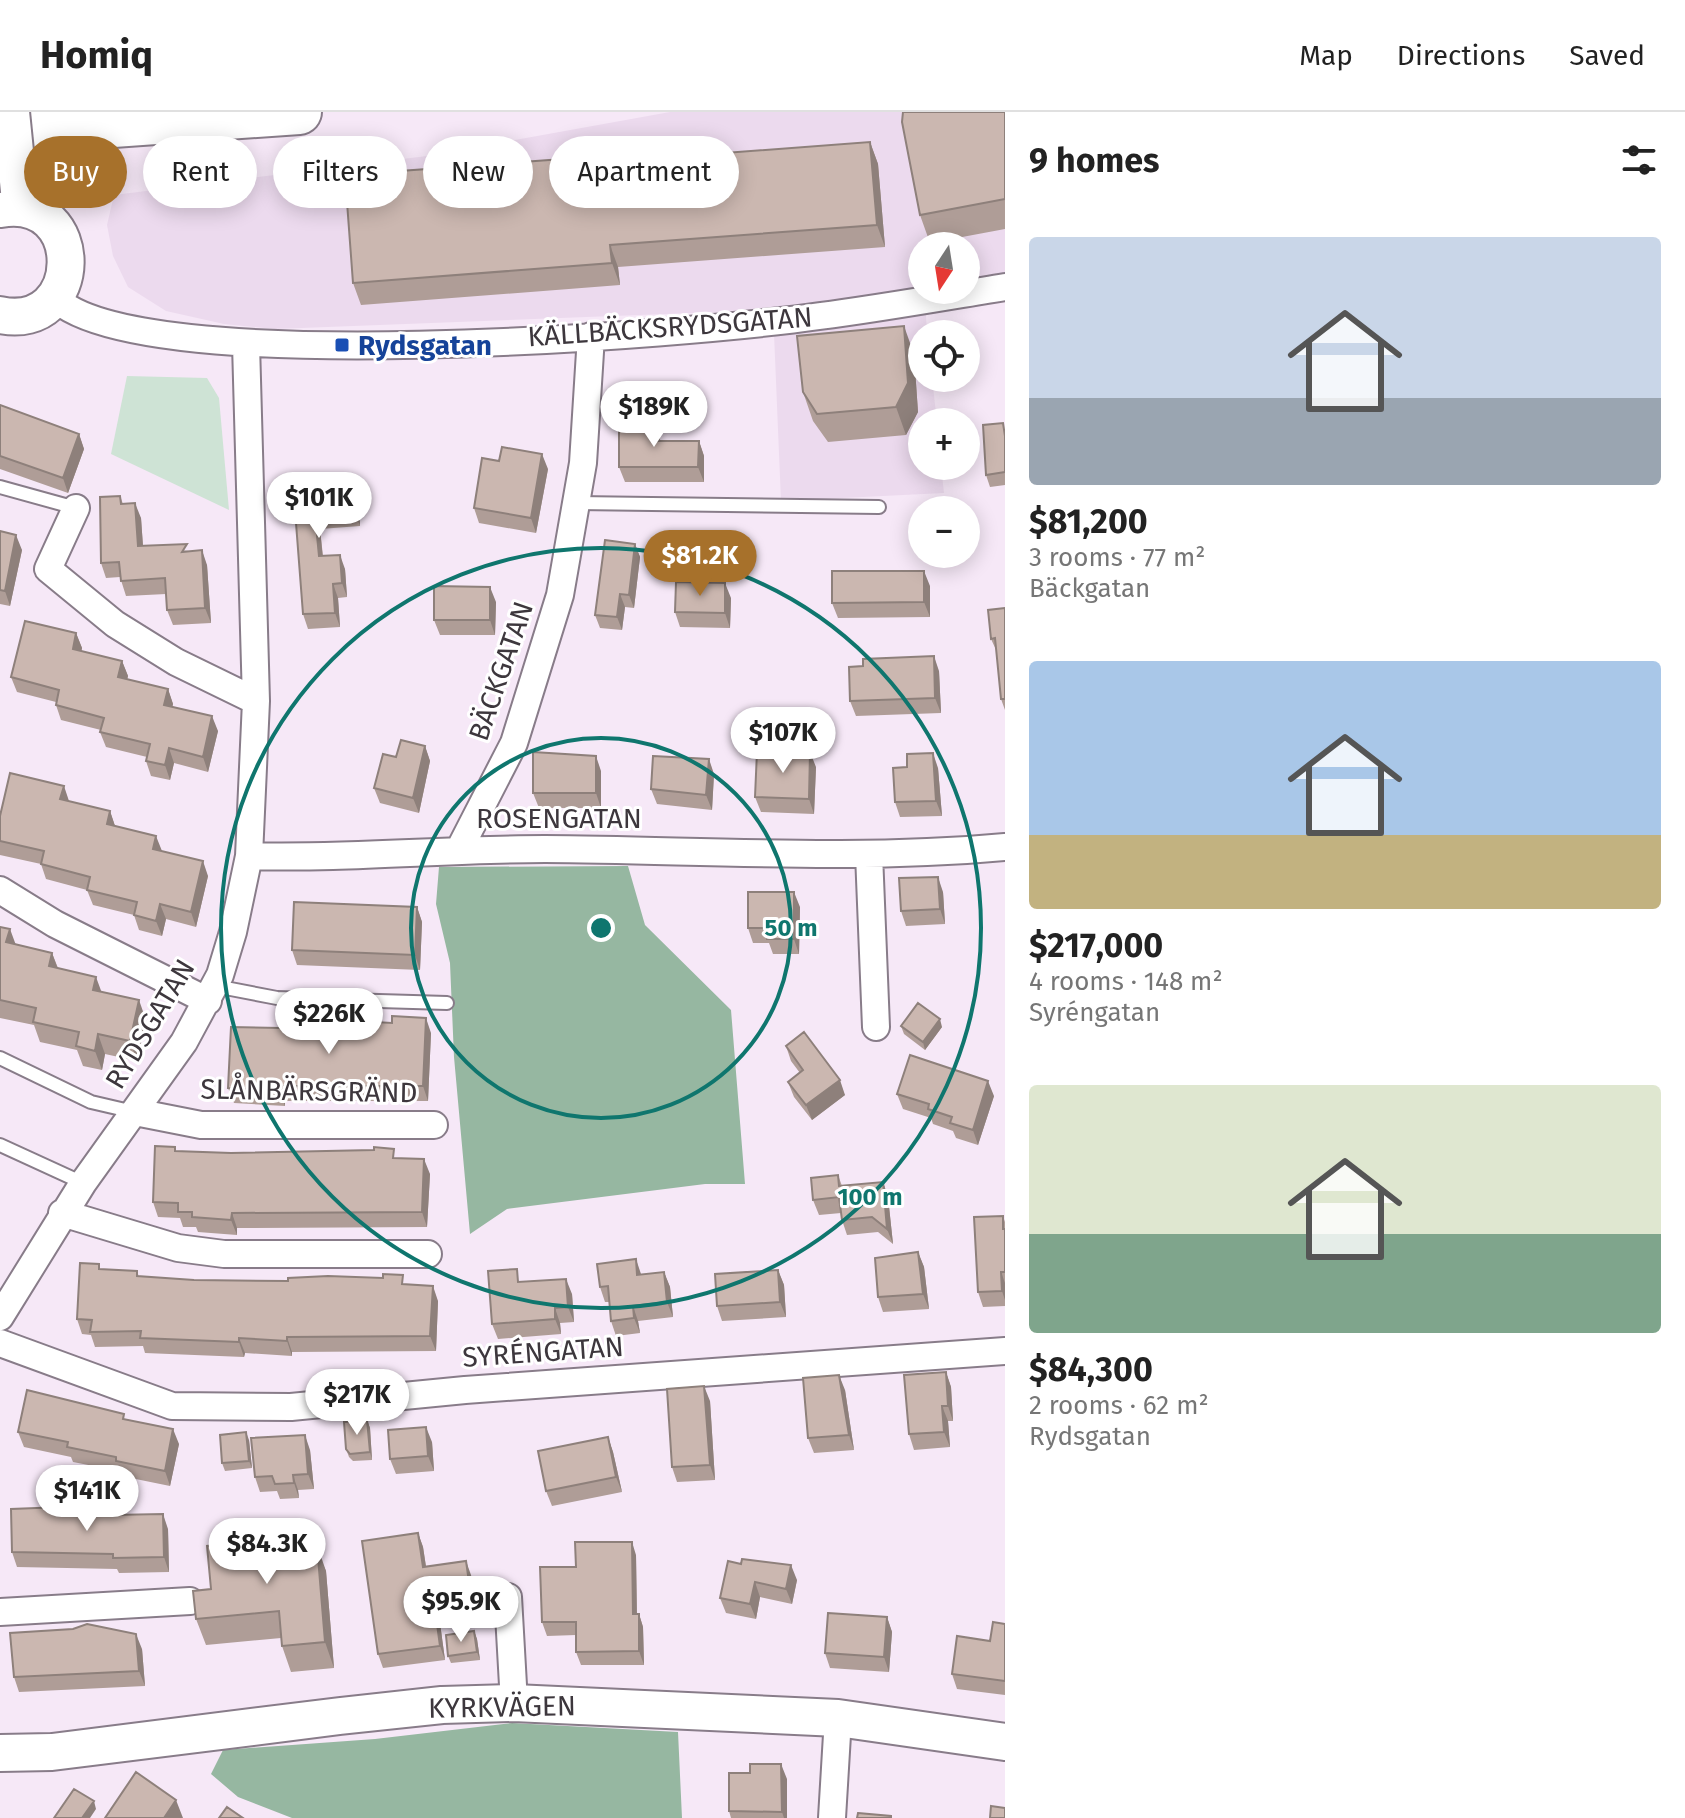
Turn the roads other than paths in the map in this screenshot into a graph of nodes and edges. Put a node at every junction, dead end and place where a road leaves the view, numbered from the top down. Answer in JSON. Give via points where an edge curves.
{"nodes":[{"id":1,"x":11,"y":112,"type":"edge"},
{"id":2,"x":299,"y":112,"type":"edge"},
{"id":3,"x":0,"y":127,"type":"edge"},
{"id":4,"x":13,"y":203,"type":"edge"},
{"id":5,"x":1005,"y":287,"type":"edge"},
{"id":6,"x":54,"y":297,"type":"junction"},
{"id":7,"x":0,"y":315,"type":"edge"},
{"id":8,"x":591,"y":336,"type":"junction"},
{"id":9,"x":246,"y":344,"type":"junction"},
{"id":10,"x":0,"y":487,"type":"edge"},
{"id":11,"x":577,"y":503,"type":"junction"},
{"id":12,"x":879,"y":507,"type":"dead end"},
{"id":13,"x":76,"y":508,"type":"joint"},
{"id":14,"x":256,"y":701,"type":"junction"},
{"id":15,"x":1005,"y":847,"type":"edge"},
{"id":16,"x":459,"y":850,"type":"junction"},
{"id":17,"x":869,"y":854,"type":"junction"},
{"id":18,"x":249,"y":856,"type":"junction"},
{"id":19,"x":0,"y":890,"type":"edge"},
{"id":20,"x":211,"y":994,"type":"junction"},
{"id":21,"x":447,"y":1003,"type":"dead end"},
{"id":22,"x":876,"y":1027,"type":"dead end"},
{"id":23,"x":0,"y":1058,"type":"edge"},
{"id":24,"x":135,"y":1112,"type":"junction"},
{"id":25,"x":434,"y":1125,"type":"dead end"},
{"id":26,"x":0,"y":1145,"type":"edge"},
{"id":27,"x":83,"y":1183,"type":"junction"},
{"id":28,"x":62,"y":1213,"type":"junction"},
{"id":29,"x":428,"y":1254,"type":"dead end"},
{"id":30,"x":0,"y":1317,"type":"edge"},
{"id":31,"x":0,"y":1343,"type":"edge"},
{"id":32,"x":1005,"y":1351,"type":"edge"},
{"id":33,"x":508,"y":1597,"type":"dead end"},
{"id":34,"x":190,"y":1601,"type":"edge"},
{"id":35,"x":0,"y":1612,"type":"edge"},
{"id":36,"x":514,"y":1703,"type":"junction"},
{"id":37,"x":838,"y":1718,"type":"junction"},
{"id":38,"x":1005,"y":1742,"type":"edge"},
{"id":39,"x":0,"y":1753,"type":"edge"},
{"id":40,"x":832,"y":1818,"type":"edge"}],
"edges":[{"from":1,"to":4,"type":"street","bridge":true},
{"from":2,"to":3,"type":"highway"},
{"from":4,"to":6,"type":"street","via":[[39,215],[61,237],[67,268]]},
{"from":5,"to":8,"type":"street","name":"KÄLLBÄCKSRYDSGATAN","via":[[817,317]]},
{"from":6,"to":7,"type":"street","via":[[28,314]]},
{"from":6,"to":9,"type":"street","name":"KÄLLBÄCKSRYDSGATAN","via":[[73,311],[120,327]]},
{"from":8,"to":9,"type":"street","name":"KÄLLBÄCKSRYDSGATAN"},
{"from":8,"to":11,"type":"street","name":"BÄCKGATAN"},
{"from":9,"to":14,"type":"street","name":"RYDSGATAN"},
{"from":10,"to":13,"type":"lane"},
{"from":11,"to":12,"type":"lane"},
{"from":11,"to":16,"type":"street","name":"BÄCKGATAN","via":[[540,670],[514,743]]},
{"from":13,"to":14,"type":"street","via":[[48,569],[115,624],[176,662]]},
{"from":14,"to":18,"type":"street","name":"RYDSGATAN"},
{"from":15,"to":17,"type":"street","name":"ROSENGATAN"},
{"from":16,"to":17,"type":"street","name":"ROSENGATAN"},
{"from":16,"to":18,"type":"street","name":"ROSENGATAN"},
{"from":17,"to":22,"type":"street"},
{"from":18,"to":20,"type":"street","name":"RYDSGATAN","via":[[233,932]]},
{"from":19,"to":20,"type":"street","via":[[55,924]]},
{"from":20,"to":21,"type":"lane"},
{"from":20,"to":24,"type":"street","name":"RYDSGATAN"},
{"from":23,"to":24,"type":"lane","via":[[91,1102]]},
{"from":24,"to":25,"type":"street","name":"SLÅNBÄRSGRÄND","via":[[201,1125]]},
{"from":24,"to":27,"type":"street","name":"RYDSGATAN"},
{"from":26,"to":27,"type":"lane"},
{"from":27,"to":28,"type":"street","name":"RYDSGATAN"},
{"from":28,"to":29,"type":"street","via":[[178,1248],[224,1254]]},
{"from":28,"to":30,"type":"street","name":"RYDSGATAN"},
{"from":31,"to":32,"type":"street","name":"SYRÉNGATAN","via":[[172,1406],[261,1407]]},
{"from":33,"to":36,"type":"street"},
{"from":34,"to":35,"type":"street"},
{"from":36,"to":37,"type":"street","name":"KYRKVÄGEN"},
{"from":36,"to":39,"type":"street","name":"KYRKVÄGEN","via":[[427,1707],[52,1752]]},
{"from":37,"to":38,"type":"street","name":"KYRKVÄGEN"},
{"from":37,"to":40,"type":"street"}]}
